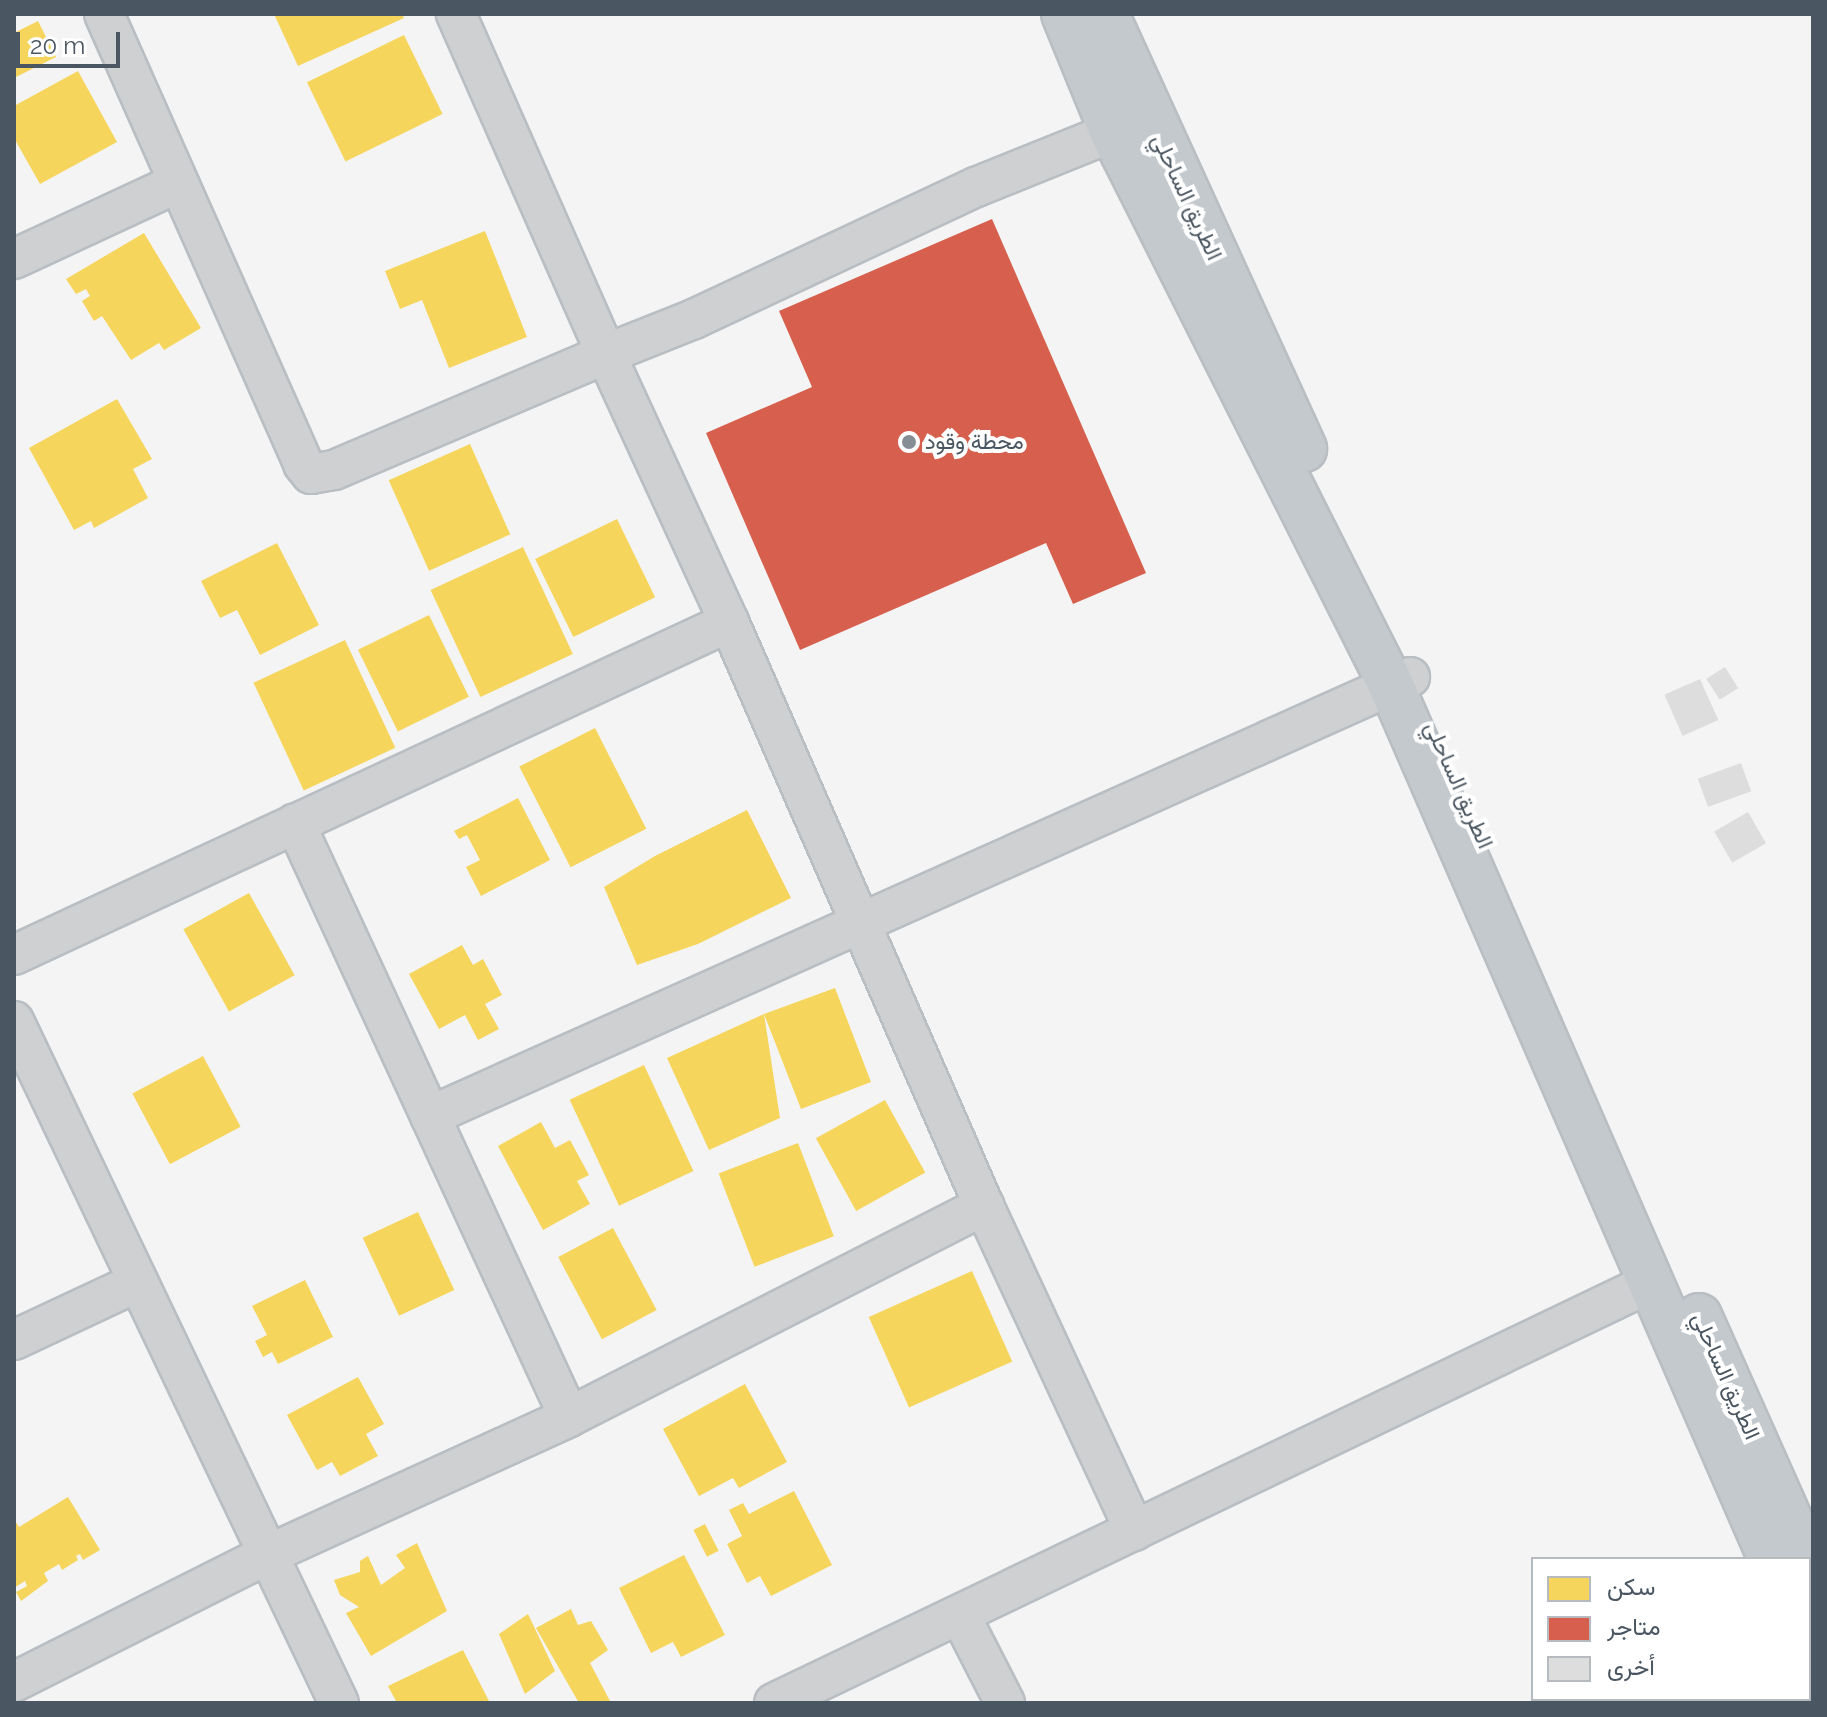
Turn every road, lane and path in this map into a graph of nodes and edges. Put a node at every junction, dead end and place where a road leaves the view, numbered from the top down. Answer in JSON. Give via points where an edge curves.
{"nodes":[{"id":1,"x":104,"y":14,"type":"edge"},
{"id":2,"x":456,"y":14,"type":"edge"},
{"id":3,"x":1064,"y":14,"type":"edge"},
{"id":4,"x":1106,"y":14,"type":"edge"},
{"id":5,"x":1131,"y":124,"type":"junction"},
{"id":6,"x":178,"y":183,"type":"junction"},
{"id":7,"x":14,"y":259,"type":"edge"},
{"id":8,"x":606,"y":354,"type":"junction"},
{"id":9,"x":729,"y":622,"type":"junction"},
{"id":10,"x":1400,"y":680,"type":"junction"},
{"id":11,"x":295,"y":823,"type":"junction"},
{"id":12,"x":862,"y":921,"type":"junction"},
{"id":13,"x":14,"y":955,"type":"edge"},
{"id":14,"x":14,"y":1021,"type":"edge"},
{"id":15,"x":430,"y":1116,"type":"junction"},
{"id":16,"x":984,"y":1206,"type":"junction"},
{"id":17,"x":138,"y":1282,"type":"junction"},
{"id":18,"x":1652,"y":1282,"type":"junction"},
{"id":19,"x":14,"y":1340,"type":"edge"},
{"id":20,"x":569,"y":1417,"type":"junction"},
{"id":21,"x":1135,"y":1531,"type":"junction"},
{"id":22,"x":269,"y":1554,"type":"junction"},
{"id":23,"x":1770,"y":1557,"type":"edge"},
{"id":24,"x":1806,"y":1557,"type":"edge"},
{"id":25,"x":960,"y":1615,"type":"junction"},
{"id":26,"x":14,"y":1682,"type":"edge"},
{"id":27,"x":339,"y":1703,"type":"edge"},
{"id":28,"x":774,"y":1703,"type":"edge"},
{"id":29,"x":1005,"y":1703,"type":"edge"}],
"edges":[{"from":1,"to":6,"type":"street"},
{"from":2,"to":8,"type":"street"},
{"from":3,"to":5,"type":"highway"},
{"from":4,"to":5,"type":"highway","name":"الطريق الساحلي"},
{"from":5,"to":8,"type":"street","via":[[976,187],[694,319]]},
{"from":5,"to":10,"type":"highway","name":"الطريق الساحلي"},
{"from":6,"to":7,"type":"street"},
{"from":6,"to":8,"type":"street","via":[[311,474],[334,470]]},
{"from":8,"to":9,"type":"street"},
{"from":9,"to":11,"type":"street"},
{"from":9,"to":12,"type":"street"},
{"from":10,"to":12,"type":"street"},
{"from":10,"to":18,"type":"highway"},
{"from":10,"to":24,"type":"highway","name":"الطريق الساحلي"},
{"from":11,"to":13,"type":"street"},
{"from":11,"to":15,"type":"street"},
{"from":12,"to":15,"type":"street"},
{"from":12,"to":16,"type":"street"},
{"from":14,"to":17,"type":"street"},
{"from":15,"to":20,"type":"street"},
{"from":16,"to":20,"type":"street"},
{"from":16,"to":21,"type":"street"},
{"from":17,"to":19,"type":"street"},
{"from":17,"to":22,"type":"street"},
{"from":18,"to":21,"type":"street"},
{"from":18,"to":23,"type":"highway"},
{"from":20,"to":22,"type":"street"},
{"from":21,"to":25,"type":"street"},
{"from":22,"to":26,"type":"street"},
{"from":22,"to":27,"type":"street"},
{"from":25,"to":28,"type":"street"},
{"from":25,"to":29,"type":"street"}]}
